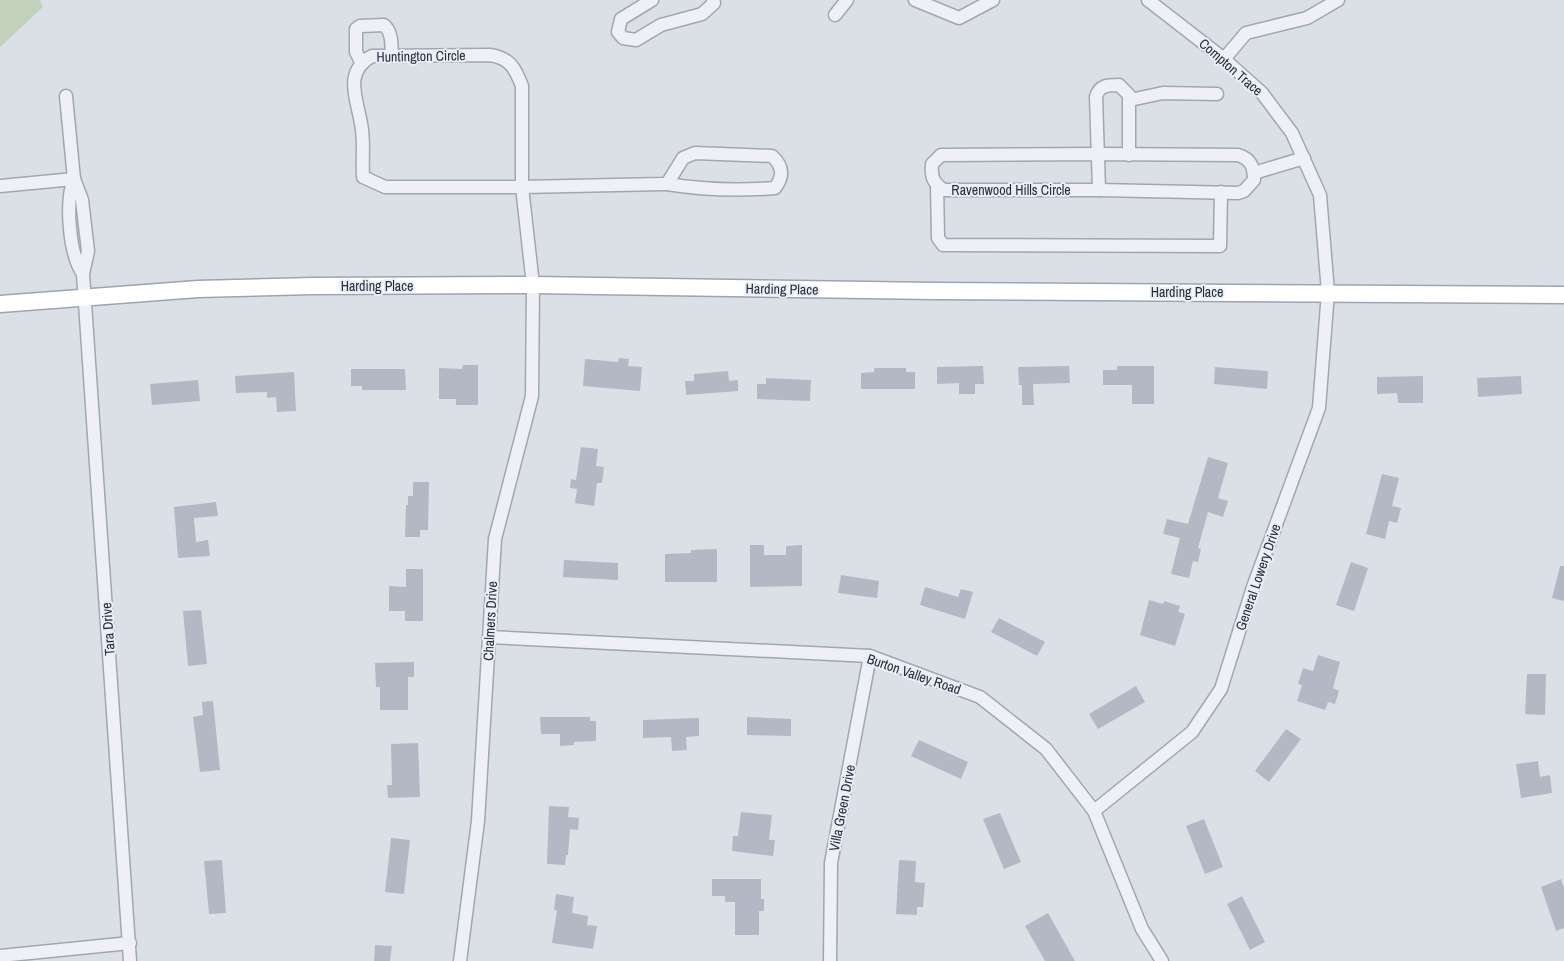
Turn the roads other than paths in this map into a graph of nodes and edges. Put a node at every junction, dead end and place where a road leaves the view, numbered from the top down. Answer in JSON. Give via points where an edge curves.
{"nodes":[{"id":1,"x":652,"y":0,"type":"edge"},
{"id":2,"x":713,"y":0,"type":"edge"},
{"id":3,"x":847,"y":0,"type":"edge"},
{"id":4,"x":915,"y":0,"type":"edge"},
{"id":5,"x":993,"y":0,"type":"edge"},
{"id":6,"x":1148,"y":0,"type":"edge"},
{"id":7,"x":1338,"y":0,"type":"edge"},
{"id":8,"x":835,"y":15,"type":"dead end"},
{"id":9,"x":392,"y":56,"type":"junction"},
{"id":10,"x":1224,"y":59,"type":"junction"},
{"id":11,"x":361,"y":62,"type":"junction"},
{"id":12,"x":1216,"y":94,"type":"dead end"},
{"id":13,"x":66,"y":96,"type":"dead end"},
{"id":14,"x":1130,"y":100,"type":"junction"},
{"id":15,"x":1098,"y":154,"type":"junction"},
{"id":16,"x":1129,"y":155,"type":"junction"},
{"id":17,"x":1304,"y":158,"type":"junction"},
{"id":18,"x":1254,"y":173,"type":"junction"},
{"id":19,"x":74,"y":179,"type":"junction"},
{"id":20,"x":667,"y":184,"type":"junction"},
{"id":21,"x":937,"y":185,"type":"junction"},
{"id":22,"x":0,"y":186,"type":"edge"},
{"id":23,"x":522,"y":187,"type":"junction"},
{"id":24,"x":1099,"y":190,"type":"junction"},
{"id":25,"x":1221,"y":192,"type":"junction"},
{"id":26,"x":533,"y":285,"type":"junction"},
{"id":27,"x":1328,"y":292,"type":"junction"},
{"id":28,"x":1564,"y":295,"type":"edge"},
{"id":29,"x":85,"y":297,"type":"junction"},
{"id":30,"x":0,"y":304,"type":"edge"},
{"id":31,"x":490,"y":637,"type":"junction"},
{"id":32,"x":870,"y":656,"type":"junction"},
{"id":33,"x":1094,"y":811,"type":"junction"},
{"id":34,"x":130,"y":943,"type":"junction"},
{"id":35,"x":0,"y":956,"type":"edge"},
{"id":36,"x":130,"y":961,"type":"edge"},
{"id":37,"x":460,"y":961,"type":"edge"},
{"id":38,"x":830,"y":961,"type":"edge"},
{"id":39,"x":1162,"y":961,"type":"edge"}],
"edges":[{"from":1,"to":2,"type":"street","via":[[621,19],[618,32],[623,38],[636,40],[661,24],[702,14],[714,3]]},
{"from":3,"to":8,"type":"street"},
{"from":4,"to":5,"type":"street","via":[[959,18]]},
{"from":6,"to":10,"type":"street","name":"Compton Trace"},
{"from":7,"to":10,"type":"street","via":[[1307,18],[1246,34]]},
{"from":9,"to":11,"type":"street","name":"Huntington Circle","via":[[372,56]]},
{"from":9,"to":11,"type":"street","via":[[390,32],[384,25],[360,26],[356,29],[356,52]]},
{"from":9,"to":23,"type":"street","name":"Huntington Circle","via":[[490,55],[503,57],[516,70],[522,86]]},
{"from":10,"to":17,"type":"street","name":"Compton Trace","via":[[1262,93],[1292,133]]},
{"from":11,"to":23,"type":"street","name":"Huntington Circle","via":[[355,73],[354,91],[362,128],[363,177],[385,186]]},
{"from":12,"to":14,"type":"street","via":[[1148,94]]},
{"from":13,"to":19,"type":"street","name":"Tara Drive"},
{"from":14,"to":15,"type":"street","via":[[1126,89],[1119,85],[1102,86],[1097,91]]},
{"from":14,"to":16,"type":"street"},
{"from":15,"to":16,"type":"street","name":"Ravenwood Hills Circle"},
{"from":15,"to":21,"type":"street","name":"Ravenwood Hills Circle","via":[[941,155],[932,164],[931,176]]},
{"from":15,"to":24,"type":"street"},
{"from":16,"to":18,"type":"street","name":"Ravenwood Hills Circle","via":[[1238,155],[1249,161]]},
{"from":17,"to":18,"type":"street"},
{"from":17,"to":27,"type":"street","name":"Compton Trace","via":[[1320,195]]},
{"from":18,"to":25,"type":"street","name":"Ravenwood Hills Circle","via":[[1254,180],[1244,191]]},
{"from":19,"to":22,"type":"street"},
{"from":19,"to":29,"type":"street","name":"Tara Drive","via":[[69,202],[73,252],[83,274]]},
{"from":20,"to":20,"type":"street","name":"Huntington Circle","via":[[712,190],[774,188],[779,182],[780,163],[772,156],[695,153],[683,158]]},
{"from":20,"to":23,"type":"street","name":"Huntington Circle"},
{"from":21,"to":24,"type":"street","name":"Ravenwood Hills Circle","via":[[944,190]]},
{"from":21,"to":25,"type":"street","via":[[938,238],[942,245],[1220,246]]},
{"from":23,"to":26,"type":"street","name":"Huntington Circle"},
{"from":24,"to":25,"type":"street","name":"Ravenwood Hills Circle"},
{"from":26,"to":27,"type":"main road","name":"Harding Place"},
{"from":26,"to":29,"type":"main road","name":"Harding Place","via":[[259,287]]},
{"from":26,"to":31,"type":"street","name":"Chalmers Drive","via":[[532,396],[494,539]]},
{"from":27,"to":28,"type":"main road","name":"Harding Place"},
{"from":27,"to":33,"type":"street","name":"General Lowery Drive","via":[[1319,408],[1253,587],[1221,689],[1192,732]]},
{"from":29,"to":30,"type":"main road","name":"Harding Place"},
{"from":29,"to":34,"type":"street","name":"Tara Drive"},
{"from":31,"to":32,"type":"street","name":"Burton Valley Road"},
{"from":31,"to":37,"type":"street","name":"Chalmers Drive","via":[[478,821]]},
{"from":32,"to":33,"type":"street","name":"Burton Valley Road","via":[[980,696],[1046,749]]},
{"from":32,"to":38,"type":"street","name":"Villa Green Drive","via":[[831,863]]},
{"from":33,"to":39,"type":"street","name":"Burton Valley Road","via":[[1141,927]]},
{"from":34,"to":35,"type":"street"},
{"from":34,"to":36,"type":"street","name":"Tara Drive"}]}
